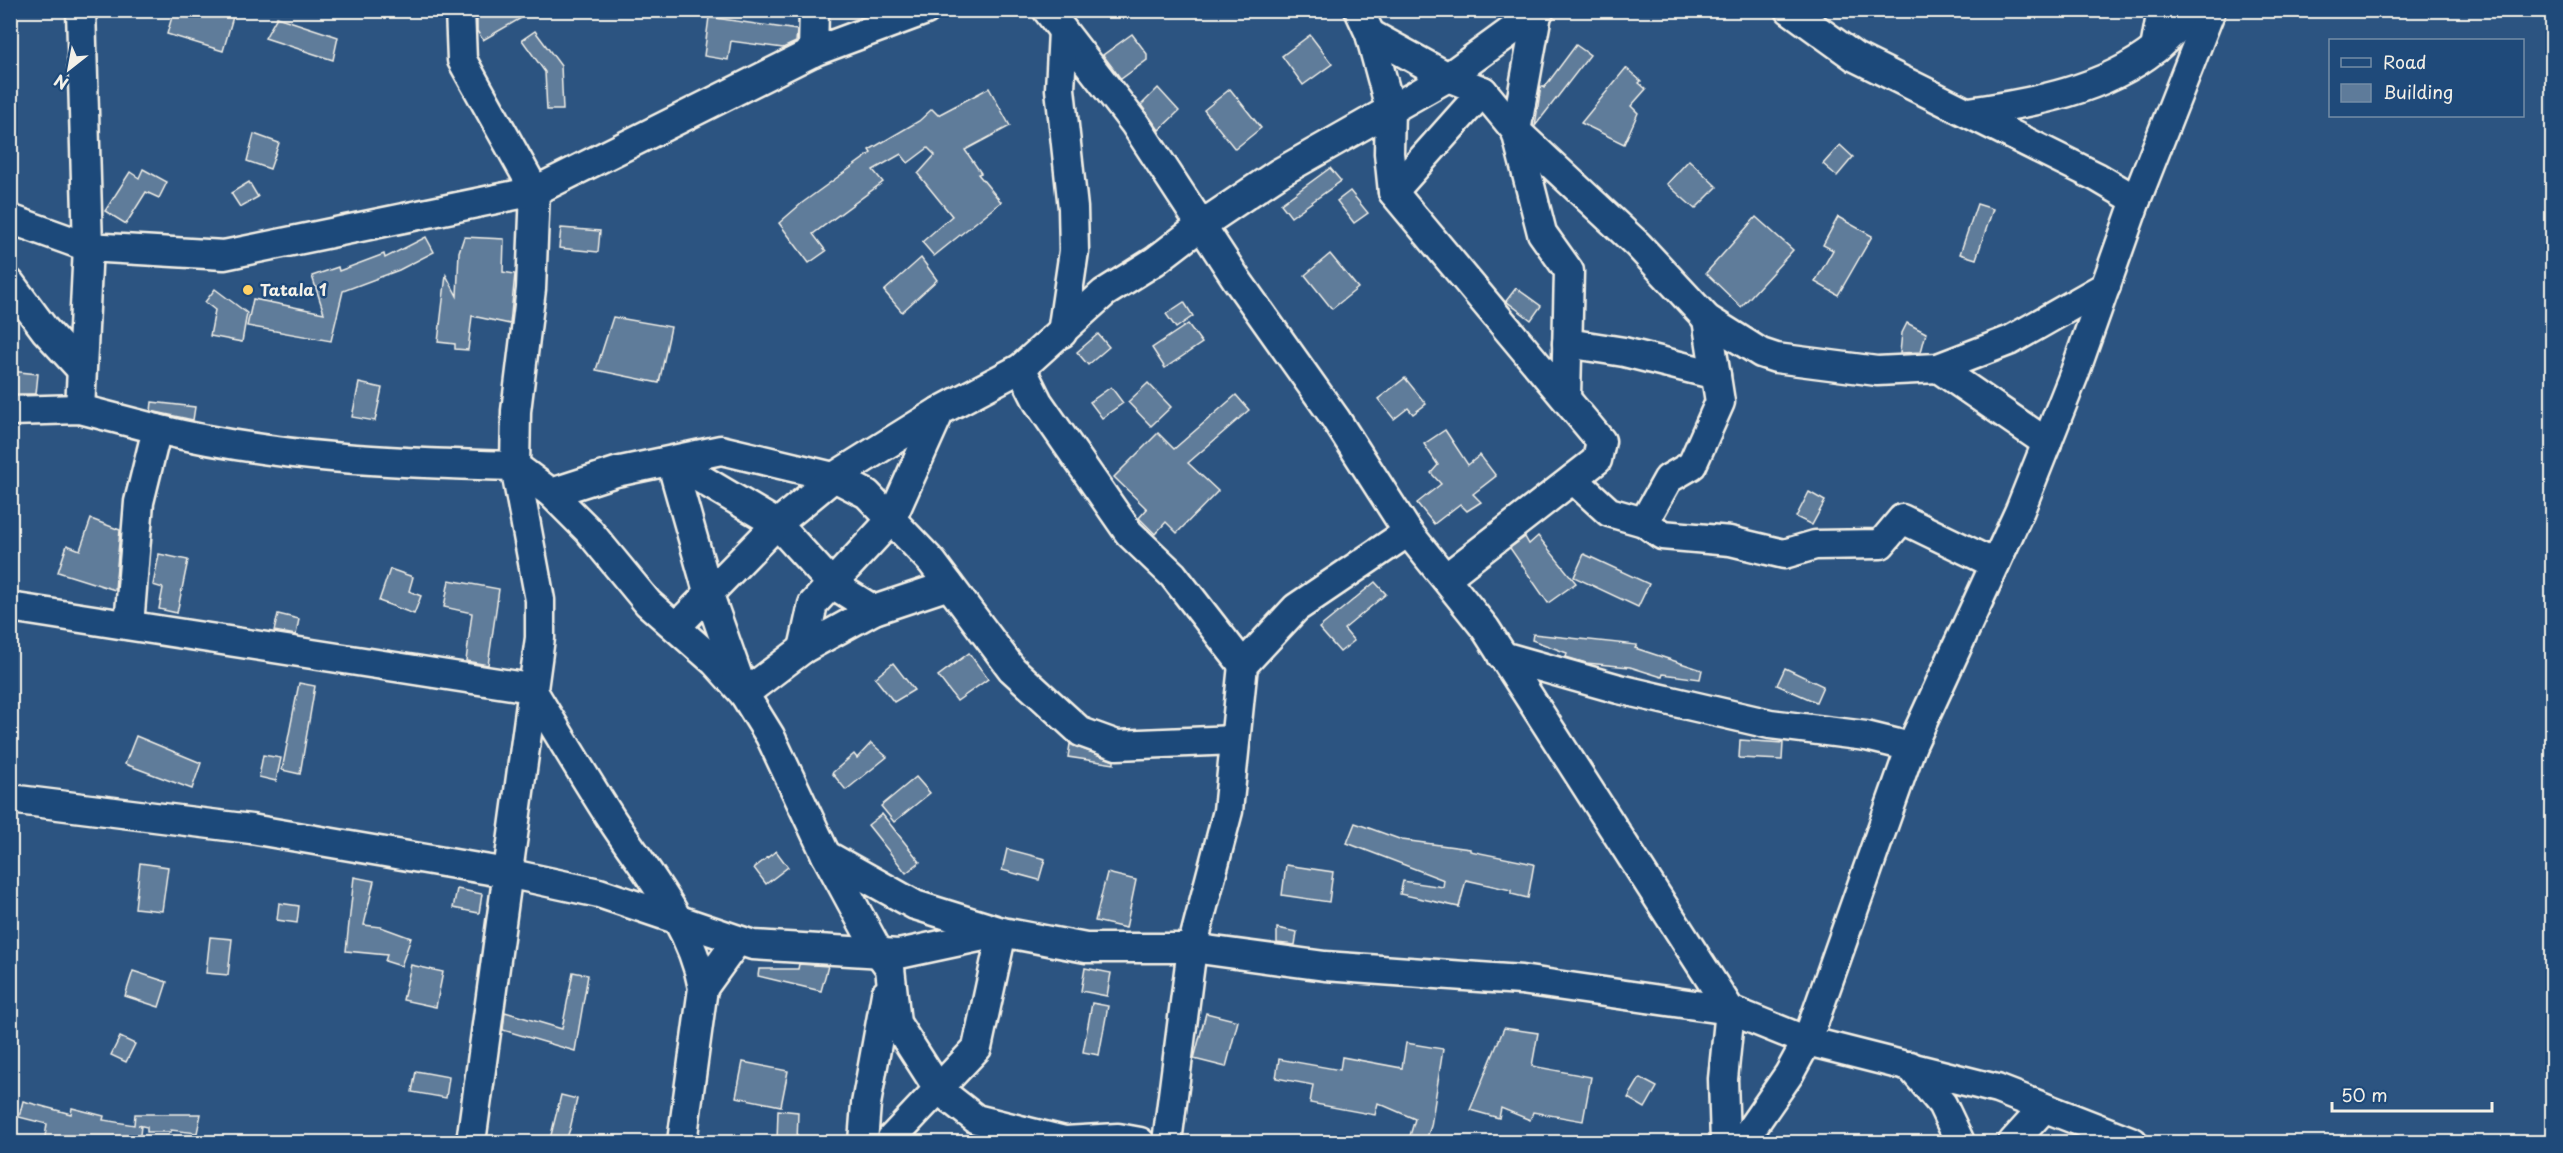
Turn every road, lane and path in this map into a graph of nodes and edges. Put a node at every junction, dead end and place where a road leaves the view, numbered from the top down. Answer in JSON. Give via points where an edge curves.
{"nodes":[{"id":1,"x":81,"y":10,"type":"edge"},
{"id":2,"x":460,"y":10,"type":"edge"},
{"id":3,"x":814,"y":10,"type":"edge"},
{"id":4,"x":926,"y":10,"type":"edge"},
{"id":5,"x":1790,"y":10,"type":"edge"},
{"id":6,"x":2162,"y":10,"type":"edge"},
{"id":7,"x":2195,"y":10,"type":"edge"},
{"id":8,"x":2211,"y":10,"type":"edge"},
{"id":9,"x":1539,"y":12,"type":"edge"},
{"id":10,"x":1055,"y":21,"type":"edge"},
{"id":11,"x":1364,"y":22,"type":"edge"},
{"id":12,"x":2155,"y":49,"type":"junction"},
{"id":13,"x":813,"y":52,"type":"junction"},
{"id":14,"x":1448,"y":76,"type":"junction"},
{"id":15,"x":1483,"y":91,"type":"junction"},
{"id":16,"x":1390,"y":108,"type":"junction"},
{"id":17,"x":1969,"y":112,"type":"junction"},
{"id":18,"x":1516,"y":131,"type":"junction"},
{"id":19,"x":535,"y":191,"type":"junction"},
{"id":20,"x":1393,"y":192,"type":"junction"},
{"id":21,"x":2136,"y":200,"type":"junction"},
{"id":22,"x":10,"y":219,"type":"edge"},
{"id":23,"x":1203,"y":224,"type":"junction"},
{"id":24,"x":88,"y":247,"type":"junction"},
{"id":25,"x":10,"y":283,"type":"edge"},
{"id":26,"x":2106,"y":286,"type":"junction"},
{"id":27,"x":1707,"y":319,"type":"junction"},
{"id":28,"x":1062,"y":333,"type":"junction"},
{"id":29,"x":1567,"y":343,"type":"junction"},
{"id":30,"x":80,"y":368,"type":"junction"},
{"id":31,"x":1021,"y":368,"type":"junction"},
{"id":32,"x":1938,"y":368,"type":"junction"},
{"id":33,"x":1716,"y":375,"type":"junction"},
{"id":34,"x":1566,"y":396,"type":"junction"},
{"id":35,"x":80,"y":409,"type":"junction"},
{"id":36,"x":10,"y":411,"type":"edge"},
{"id":37,"x":940,"y":411,"type":"junction"},
{"id":38,"x":157,"y":429,"type":"junction"},
{"id":39,"x":2047,"y":443,"type":"junction"},
{"id":40,"x":671,"y":461,"type":"junction"},
{"id":41,"x":515,"y":466,"type":"junction"},
{"id":42,"x":834,"y":477,"type":"junction"},
{"id":43,"x":1573,"y":479,"type":"junction"},
{"id":44,"x":551,"y":493,"type":"junction"},
{"id":45,"x":891,"y":520,"type":"junction"},
{"id":46,"x":1644,"y":522,"type":"junction"},
{"id":47,"x":777,"y":524,"type":"junction"},
{"id":48,"x":1408,"y":532,"type":"junction"},
{"id":49,"x":1995,"y":564,"type":"junction"},
{"id":50,"x":1447,"y":577,"type":"junction"},
{"id":51,"x":831,"y":583,"type":"junction"},
{"id":52,"x":949,"y":585,"type":"junction"},
{"id":53,"x":709,"y":595,"type":"junction"},
{"id":54,"x":10,"y":607,"type":"edge"},
{"id":55,"x":874,"y":610,"type":"junction"},
{"id":56,"x":129,"y":625,"type":"junction"},
{"id":57,"x":676,"y":627,"type":"junction"},
{"id":58,"x":803,"y":649,"type":"junction"},
{"id":59,"x":1502,"y":656,"type":"junction"},
{"id":60,"x":1243,"y":664,"type":"junction"},
{"id":61,"x":531,"y":688,"type":"junction"},
{"id":62,"x":744,"y":694,"type":"junction"},
{"id":63,"x":1235,"y":740,"type":"junction"},
{"id":64,"x":1911,"y":747,"type":"junction"},
{"id":65,"x":10,"y":799,"type":"edge"},
{"id":66,"x":825,"y":855,"type":"junction"},
{"id":67,"x":507,"y":873,"type":"junction"},
{"id":68,"x":679,"y":918,"type":"junction"},
{"id":69,"x":1002,"y":932,"type":"junction"},
{"id":70,"x":737,"y":941,"type":"junction"},
{"id":71,"x":1192,"y":948,"type":"junction"},
{"id":72,"x":884,"y":961,"type":"junction"},
{"id":73,"x":704,"y":988,"type":"junction"},
{"id":74,"x":1730,"y":1010,"type":"junction"},
{"id":75,"x":1807,"y":1041,"type":"junction"},
{"id":76,"x":1910,"y":1066,"type":"junction"},
{"id":77,"x":939,"y":1090,"type":"junction"},
{"id":78,"x":867,"y":1104,"type":"junction"},
{"id":79,"x":2044,"y":1108,"type":"junction"},
{"id":80,"x":1030,"y":1137,"type":"edge"},
{"id":81,"x":892,"y":1140,"type":"edge"},
{"id":82,"x":471,"y":1143,"type":"edge"},
{"id":83,"x":682,"y":1143,"type":"edge"},
{"id":84,"x":863,"y":1143,"type":"edge"},
{"id":85,"x":1140,"y":1143,"type":"edge"},
{"id":86,"x":1167,"y":1143,"type":"edge"},
{"id":87,"x":1725,"y":1143,"type":"edge"},
{"id":88,"x":1742,"y":1143,"type":"edge"},
{"id":89,"x":1960,"y":1143,"type":"edge"},
{"id":90,"x":2013,"y":1143,"type":"edge"},
{"id":91,"x":2133,"y":1143,"type":"edge"}],
"edges":[{"from":1,"to":24,"type":"street"},
{"from":2,"to":19,"type":"street","via":[[462,60]]},
{"from":3,"to":13,"type":"street"},
{"from":4,"to":13,"type":"street"},
{"from":5,"to":17,"type":"street","via":[[1855,57]]},
{"from":6,"to":12,"type":"street"},
{"from":7,"to":12,"type":"street"},
{"from":8,"to":21,"type":"street"},
{"from":9,"to":14,"type":"street"},
{"from":9,"to":18,"type":"street"},
{"from":10,"to":23,"type":"street","via":[[1135,124]]},
{"from":10,"to":28,"type":"street","via":[[1074,251]]},
{"from":11,"to":14,"type":"street"},
{"from":11,"to":16,"type":"street"},
{"from":12,"to":17,"type":"street","via":[[2091,85]]},
{"from":13,"to":19,"type":"street"},
{"from":14,"to":15,"type":"street"},
{"from":14,"to":16,"type":"street"},
{"from":15,"to":18,"type":"street"},
{"from":15,"to":20,"type":"street"},
{"from":16,"to":20,"type":"street"},
{"from":16,"to":23,"type":"street"},
{"from":17,"to":21,"type":"street"},
{"from":18,"to":27,"type":"street","via":[[1638,245]]},
{"from":18,"to":29,"type":"street","via":[[1542,233],[1569,271]]},
{"from":19,"to":24,"type":"street","via":[[224,255]]},
{"from":19,"to":41,"type":"street","via":[[531,289],[516,411]]},
{"from":20,"to":34,"type":"street"},
{"from":21,"to":26,"type":"street"},
{"from":22,"to":24,"type":"street"},
{"from":23,"to":28,"type":"street","via":[[1104,293]]},
{"from":23,"to":48,"type":"street"},
{"from":24,"to":30,"type":"street"},
{"from":25,"to":30,"type":"street"},
{"from":26,"to":32,"type":"street","via":[[2011,340]]},
{"from":26,"to":39,"type":"street"},
{"from":27,"to":32,"type":"street","via":[[1761,353],[1776,358],[1877,371]]},
{"from":27,"to":33,"type":"street"},
{"from":28,"to":31,"type":"street"},
{"from":29,"to":33,"type":"street","via":[[1624,352]]},
{"from":29,"to":34,"type":"street"},
{"from":30,"to":35,"type":"street"},
{"from":31,"to":37,"type":"street"},
{"from":31,"to":60,"type":"street","via":[[1038,402],[1129,532],[1173,575]]},
{"from":32,"to":39,"type":"street"},
{"from":33,"to":46,"type":"street","via":[[1720,402],[1692,465],[1668,479]]},
{"from":34,"to":43,"type":"street","via":[[1601,441],[1597,460]]},
{"from":35,"to":36,"type":"street"},
{"from":35,"to":38,"type":"street"},
{"from":37,"to":42,"type":"street"},
{"from":37,"to":45,"type":"street"},
{"from":38,"to":41,"type":"street","via":[[289,454]]},
{"from":38,"to":56,"type":"street","via":[[139,502]]},
{"from":39,"to":49,"type":"street"},
{"from":40,"to":42,"type":"street","via":[[721,450]]},
{"from":40,"to":44,"type":"street","via":[[616,472]]},
{"from":40,"to":47,"type":"street"},
{"from":40,"to":53,"type":"street"},
{"from":41,"to":44,"type":"street"},
{"from":41,"to":61,"type":"street","via":[[540,600],[540,638]]},
{"from":42,"to":45,"type":"street","via":[[867,494]]},
{"from":42,"to":47,"type":"street"},
{"from":43,"to":46,"type":"street","via":[[1609,512]]},
{"from":43,"to":50,"type":"street"},
{"from":44,"to":57,"type":"street","via":[[588,530],[648,603]]},
{"from":45,"to":51,"type":"street"},
{"from":45,"to":52,"type":"street","via":[[933,562]]},
{"from":46,"to":49,"type":"street","via":[[1662,535],[1730,541],[1784,554],[1815,545],[1881,544],[1902,519]]},
{"from":47,"to":51,"type":"street"},
{"from":47,"to":53,"type":"street"},
{"from":48,"to":50,"type":"street"},
{"from":48,"to":60,"type":"street","via":[[1296,608]]},
{"from":49,"to":64,"type":"street"},
{"from":50,"to":59,"type":"street"},
{"from":51,"to":55,"type":"street"},
{"from":51,"to":58,"type":"street","via":[[813,604]]},
{"from":52,"to":55,"type":"street"},
{"from":52,"to":63,"type":"street","via":[[1012,669],[1081,732],[1117,745]]},
{"from":53,"to":57,"type":"street"},
{"from":53,"to":62,"type":"street"},
{"from":54,"to":56,"type":"street"},
{"from":55,"to":58,"type":"street"},
{"from":56,"to":61,"type":"street"},
{"from":57,"to":62,"type":"street","via":[[727,673]]},
{"from":58,"to":62,"type":"street"},
{"from":59,"to":64,"type":"street","via":[[1619,689],[1770,724],[1866,736]]},
{"from":59,"to":74,"type":"street"},
{"from":60,"to":63,"type":"street"},
{"from":61,"to":67,"type":"street"},
{"from":61,"to":68,"type":"street"},
{"from":62,"to":66,"type":"street","via":[[770,736]]},
{"from":63,"to":71,"type":"street","via":[[1228,811]]},
{"from":64,"to":75,"type":"street"},
{"from":65,"to":67,"type":"street","via":[[251,829]]},
{"from":66,"to":69,"type":"street","via":[[915,905]]},
{"from":66,"to":72,"type":"street"},
{"from":67,"to":68,"type":"street","via":[[598,893]]},
{"from":67,"to":82,"type":"street"},
{"from":68,"to":70,"type":"street"},
{"from":68,"to":73,"type":"street"},
{"from":69,"to":71,"type":"street","via":[[1086,948]]},
{"from":69,"to":72,"type":"street","via":[[899,954]]},
{"from":69,"to":77,"type":"street","via":[[977,1048]]},
{"from":70,"to":72,"type":"street","via":[[791,945]]},
{"from":70,"to":73,"type":"street"},
{"from":71,"to":74,"type":"street","via":[[1325,966],[1521,980]]},
{"from":71,"to":86,"type":"street"},
{"from":72,"to":77,"type":"street","via":[[896,1023]]},
{"from":72,"to":78,"type":"street"},
{"from":73,"to":83,"type":"street"},
{"from":74,"to":75,"type":"street"},
{"from":74,"to":87,"type":"street","via":[[1723,1079]]},
{"from":75,"to":76,"type":"street"},
{"from":75,"to":88,"type":"street"},
{"from":76,"to":79,"type":"street","via":[[1997,1089]]},
{"from":76,"to":89,"type":"street","via":[[1942,1104]]},
{"from":77,"to":80,"type":"street","via":[[976,1119]]},
{"from":77,"to":81,"type":"street"},
{"from":78,"to":81,"type":"street"},
{"from":78,"to":84,"type":"street"},
{"from":79,"to":90,"type":"street"},
{"from":79,"to":91,"type":"street"},
{"from":80,"to":85,"type":"street","via":[[1065,1141],[1118,1138]]}]}
